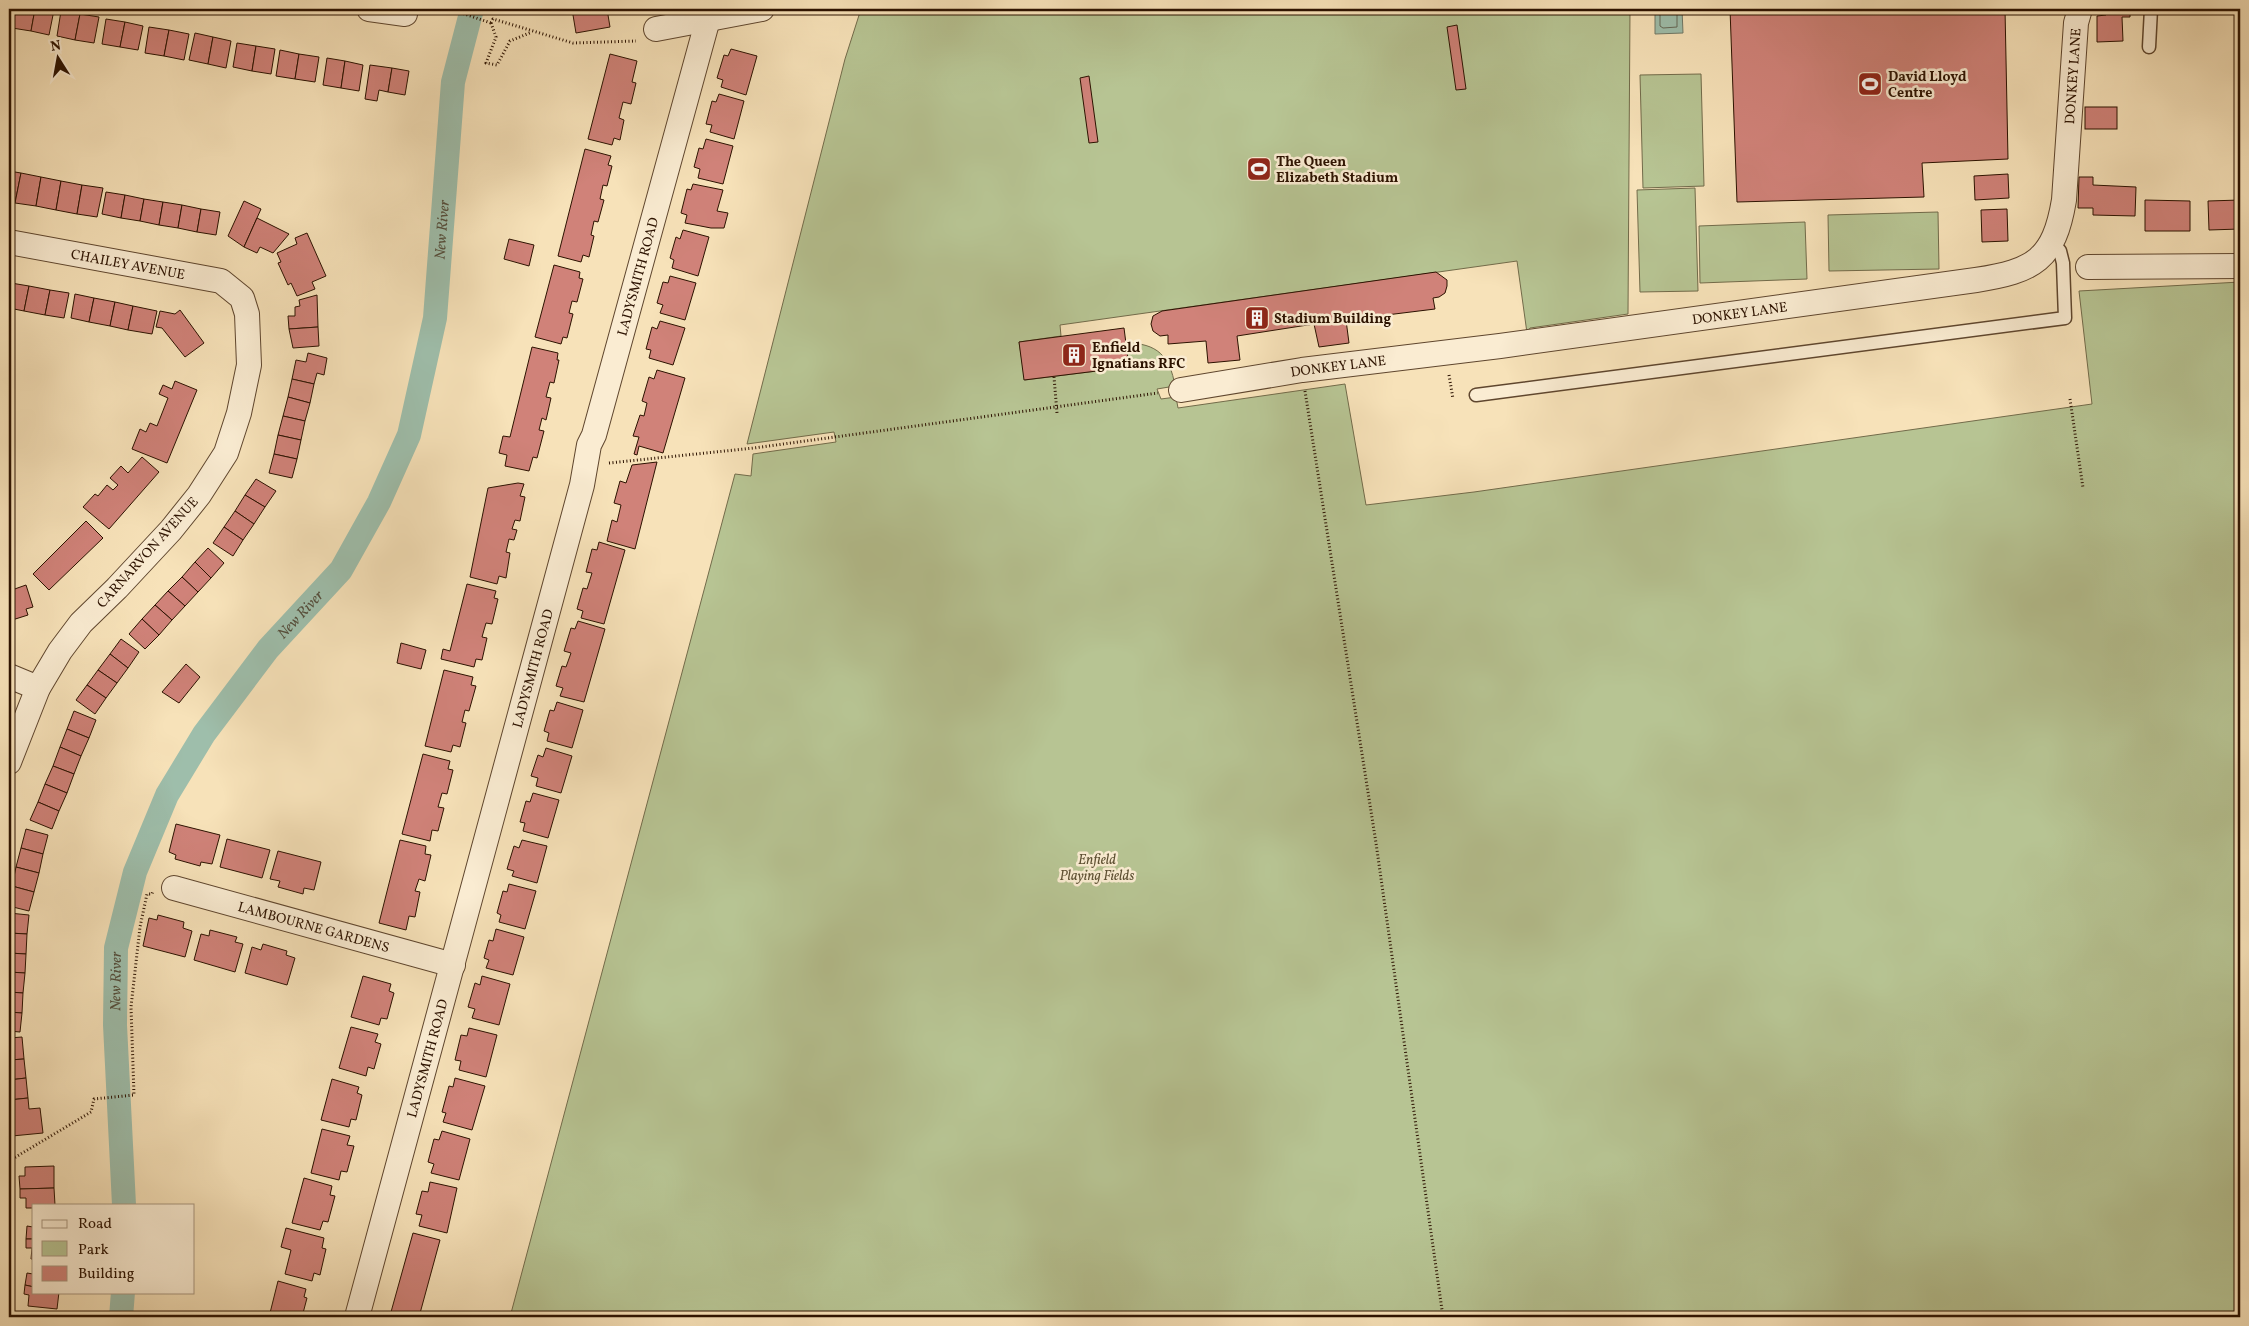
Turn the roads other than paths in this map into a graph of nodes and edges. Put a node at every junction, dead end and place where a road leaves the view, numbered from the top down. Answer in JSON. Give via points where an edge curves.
{"nodes":[{"id":1,"x":369,"y":9,"type":"edge"},
{"id":2,"x":762,"y":9,"type":"edge"},
{"id":3,"x":2080,"y":9,"type":"edge"},
{"id":4,"x":2151,"y":9,"type":"edge"},
{"id":5,"x":404,"y":14,"type":"dead end"},
{"id":6,"x":710,"y":14,"type":"edge"},
{"id":7,"x":649,"y":34,"type":"road end"},
{"id":8,"x":2148,"y":47,"type":"dead end"},
{"id":9,"x":9,"y":242,"type":"edge"},
{"id":10,"x":2052,"y":243,"type":"junction"},
{"id":11,"x":2240,"y":266,"type":"edge"},
{"id":12,"x":2088,"y":267,"type":"dead end"},
{"id":13,"x":242,"y":298,"type":"joint"},
{"id":14,"x":1181,"y":390,"type":"road end"},
{"id":15,"x":1476,"y":395,"type":"dead end"},
{"id":16,"x":9,"y":676,"type":"edge"},
{"id":17,"x":38,"y":688,"type":"junction"},
{"id":18,"x":9,"y":762,"type":"edge"},
{"id":19,"x":174,"y":888,"type":"dead end"},
{"id":20,"x":453,"y":965,"type":"junction"},
{"id":21,"x":357,"y":1317,"type":"edge"}],
"edges":[{"from":1,"to":5,"type":"street"},
{"from":2,"to":6,"type":"street"},
{"from":3,"to":10,"type":"street","name":"DONKEY LANE","via":[[2073,58],[2064,200]]},
{"from":4,"to":8,"type":"lane"},
{"from":6,"to":7,"type":"street"},
{"from":6,"to":20,"type":"street","name":"LADYSMITH ROAD","via":[[589,446],[582,485]]},
{"from":9,"to":13,"type":"street","name":"CHAILEY AVENUE","via":[[221,281]]},
{"from":10,"to":14,"type":"street","name":"DONKEY LANE","via":[[2040,258],[2024,269],[1997,277],[1302,370]]},
{"from":10,"to":15,"type":"lane","via":[[2062,256],[2065,318]]},
{"from":11,"to":12,"type":"street"},
{"from":13,"to":17,"type":"street","name":"CARNARVON AVENUE","via":[[247,314],[249,365],[226,453],[171,530],[81,623]]},
{"from":16,"to":17,"type":"street"},
{"from":17,"to":18,"type":"street","name":"CARNARVON AVENUE"},
{"from":19,"to":20,"type":"street","name":"LAMBOURNE GARDENS"},
{"from":20,"to":21,"type":"street","name":"LADYSMITH ROAD"}]}
